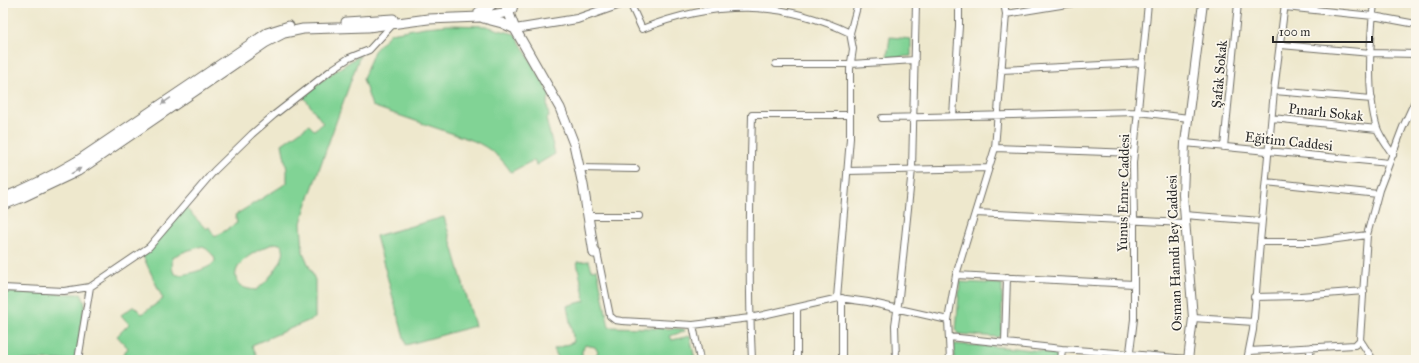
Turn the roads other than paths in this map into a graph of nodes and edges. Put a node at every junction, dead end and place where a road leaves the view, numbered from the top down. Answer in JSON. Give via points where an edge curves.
{"nodes":[{"id":1,"x":494,"y":3,"type":"edge"},
{"id":2,"x":623,"y":3,"type":"edge"},
{"id":3,"x":630,"y":3,"type":"edge"},
{"id":4,"x":858,"y":3,"type":"edge"},
{"id":5,"x":916,"y":3,"type":"edge"},
{"id":6,"x":959,"y":3,"type":"edge"},
{"id":7,"x":1004,"y":3,"type":"edge"},
{"id":8,"x":1074,"y":3,"type":"edge"},
{"id":9,"x":1148,"y":3,"type":"edge"},
{"id":10,"x":1203,"y":3,"type":"edge"},
{"id":11,"x":1238,"y":3,"type":"edge"},
{"id":12,"x":1374,"y":3,"type":"edge"},
{"id":13,"x":1285,"y":5,"type":"edge"},
{"id":14,"x":510,"y":7,"type":"edge"},
{"id":15,"x":479,"y":14,"type":"junction"},
{"id":16,"x":1006,"y":14,"type":"junction"},
{"id":17,"x":1373,"y":16,"type":"junction"},
{"id":18,"x":394,"y":22,"type":"junction"},
{"id":19,"x":1416,"y":24,"type":"edge"},
{"id":20,"x":518,"y":29,"type":"junction"},
{"id":21,"x":850,"y":33,"type":"junction"},
{"id":22,"x":1281,"y":45,"type":"junction"},
{"id":23,"x":1371,"y":53,"type":"junction"},
{"id":24,"x":1416,"y":54,"type":"edge"},
{"id":25,"x":915,"y":60,"type":"junction"},
{"id":26,"x":1142,"y":63,"type":"junction"},
{"id":27,"x":776,"y":64,"type":"dead end"},
{"id":28,"x":851,"y":64,"type":"junction"},
{"id":29,"x":1001,"y":70,"type":"junction"},
{"id":30,"x":1274,"y":91,"type":"junction"},
{"id":31,"x":1372,"y":99,"type":"junction"},
{"id":32,"x":1416,"y":99,"type":"edge"},
{"id":33,"x":1138,"y":112,"type":"junction"},
{"id":34,"x":849,"y":115,"type":"junction"},
{"id":35,"x":952,"y":116,"type":"junction"},
{"id":36,"x":998,"y":116,"type":"junction"},
{"id":37,"x":914,"y":117,"type":"junction"},
{"id":38,"x":882,"y":118,"type":"dead end"},
{"id":39,"x":1188,"y":118,"type":"junction"},
{"id":40,"x":1272,"y":118,"type":"junction"},
{"id":41,"x":1378,"y":129,"type":"junction"},
{"id":42,"x":1185,"y":143,"type":"junction"},
{"id":43,"x":1224,"y":147,"type":"junction"},
{"id":44,"x":996,"y":148,"type":"junction"},
{"id":45,"x":1268,"y":151,"type":"junction"},
{"id":46,"x":1134,"y":153,"type":"junction"},
{"id":47,"x":1393,"y":155,"type":"junction"},
{"id":48,"x":1390,"y":163,"type":"junction"},
{"id":49,"x":581,"y":168,"type":"junction"},
{"id":50,"x":989,"y":168,"type":"junction"},
{"id":51,"x":636,"y":169,"type":"dead end"},
{"id":52,"x":912,"y":169,"type":"junction"},
{"id":53,"x":848,"y":171,"type":"junction"},
{"id":54,"x":1266,"y":182,"type":"junction"},
{"id":55,"x":1378,"y":194,"type":"junction"},
{"id":56,"x":3,"y":198,"type":"edge"},
{"id":57,"x":3,"y":205,"type":"edge"},
{"id":58,"x":975,"y":213,"type":"junction"},
{"id":59,"x":591,"y":216,"type":"junction"},
{"id":60,"x":639,"y":216,"type":"dead end"},
{"id":61,"x":1185,"y":219,"type":"junction"},
{"id":62,"x":1134,"y":220,"type":"junction"},
{"id":63,"x":1261,"y":221,"type":"junction"},
{"id":64,"x":1368,"y":235,"type":"junction"},
{"id":65,"x":1260,"y":242,"type":"junction"},
{"id":66,"x":595,"y":252,"type":"junction"},
{"id":67,"x":956,"y":275,"type":"junction"},
{"id":68,"x":1007,"y":277,"type":"junction"},
{"id":69,"x":1134,"y":284,"type":"junction"},
{"id":70,"x":90,"y":287,"type":"junction"},
{"id":71,"x":3,"y":288,"type":"edge"},
{"id":72,"x":1364,"y":291,"type":"junction"},
{"id":73,"x":1254,"y":297,"type":"junction"},
{"id":74,"x":839,"y":298,"type":"junction"},
{"id":75,"x":797,"y":308,"type":"junction"},
{"id":76,"x":897,"y":308,"type":"junction"},
{"id":77,"x":750,"y":318,"type":"junction"},
{"id":78,"x":1193,"y":318,"type":"junction"},
{"id":79,"x":948,"y":320,"type":"junction"},
{"id":80,"x":1254,"y":322,"type":"junction"},
{"id":81,"x":693,"y":325,"type":"junction"},
{"id":82,"x":949,"y":337,"type":"junction"},
{"id":83,"x":1360,"y":340,"type":"junction"},
{"id":84,"x":1005,"y":342,"type":"junction"},
{"id":85,"x":1312,"y":347,"type":"junction"},
{"id":86,"x":1062,"y":349,"type":"junction"},
{"id":87,"x":1249,"y":351,"type":"junction"},
{"id":88,"x":1130,"y":357,"type":"edge"},
{"id":89,"x":78,"y":360,"type":"edge"},
{"id":90,"x":700,"y":360,"type":"edge"},
{"id":91,"x":752,"y":360,"type":"edge"},
{"id":92,"x":797,"y":360,"type":"edge"},
{"id":93,"x":842,"y":360,"type":"edge"},
{"id":94,"x":896,"y":360,"type":"edge"},
{"id":95,"x":950,"y":360,"type":"edge"},
{"id":96,"x":1061,"y":360,"type":"edge"},
{"id":97,"x":1188,"y":360,"type":"edge"},
{"id":98,"x":1247,"y":360,"type":"edge"},
{"id":99,"x":1308,"y":360,"type":"edge"},
{"id":100,"x":1373,"y":360,"type":"edge"}],
"edges":[{"from":1,"to":15,"type":"main road"},
{"from":2,"to":20,"type":"street","via":[[577,19]]},
{"from":3,"to":21,"type":"street","via":[[642,29],[714,6],[758,4],[806,12]]},
{"from":4,"to":21,"type":"street"},
{"from":5,"to":25,"type":"street"},
{"from":6,"to":35,"type":"street"},
{"from":7,"to":16,"type":"street"},
{"from":8,"to":16,"type":"street"},
{"from":9,"to":26,"type":"street","name":"Yunus Emre Caddesi"},
{"from":10,"to":39,"type":"street","name":"Osman Hamdi Bey Caddesi"},
{"from":11,"to":43,"type":"street","name":"Şafak Sokak"},
{"from":12,"to":17,"type":"street"},
{"from":13,"to":17,"type":"street"},
{"from":13,"to":22,"type":"street"},
{"from":14,"to":15,"type":"main road"},
{"from":14,"to":20,"type":"main road"},
{"from":15,"to":18,"type":"main road"},
{"from":15,"to":20,"type":"main road"},
{"from":16,"to":29,"type":"street"},
{"from":17,"to":19,"type":"street"},
{"from":17,"to":23,"type":"street"},
{"from":18,"to":56,"type":"main road","one_way":true,"via":[[308,22],[267,33],[76,162],[46,180]]},
{"from":57,"to":18,"type":"main road","one_way":true,"via":[[78,171],[265,43],[284,34],[303,29],[348,28]]},
{"from":18,"to":70,"type":"street","via":[[369,50],[349,58],[334,68],[257,129],[214,171],[149,247]]},
{"from":20,"to":49,"type":"main road","via":[[560,108]]},
{"from":21,"to":28,"type":"street","via":[[853,49]]},
{"from":22,"to":23,"type":"street"},
{"from":22,"to":30,"type":"street"},
{"from":23,"to":24,"type":"street"},
{"from":23,"to":31,"type":"street"},
{"from":25,"to":28,"type":"street"},
{"from":25,"to":37,"type":"street"},
{"from":26,"to":29,"type":"street"},
{"from":26,"to":33,"type":"street","name":"Yunus Emre Caddesi"},
{"from":27,"to":28,"type":"street"},
{"from":28,"to":34,"type":"street"},
{"from":29,"to":36,"type":"street"},
{"from":30,"to":31,"type":"street"},
{"from":30,"to":40,"type":"street"},
{"from":31,"to":41,"type":"street"},
{"from":32,"to":47,"type":"street"},
{"from":33,"to":36,"type":"street"},
{"from":33,"to":39,"type":"street"},
{"from":33,"to":46,"type":"street","name":"Yunus Emre Caddesi"},
{"from":34,"to":53,"type":"street"},
{"from":34,"to":77,"type":"street","via":[[752,115]]},
{"from":35,"to":36,"type":"street"},
{"from":35,"to":37,"type":"street"},
{"from":36,"to":44,"type":"street"},
{"from":37,"to":38,"type":"street"},
{"from":37,"to":52,"type":"street"},
{"from":39,"to":42,"type":"street","name":"Osman Hamdi Bey Caddesi"},
{"from":40,"to":41,"type":"street","name":"Pınarlı Sokak"},
{"from":40,"to":45,"type":"street"},
{"from":41,"to":47,"type":"street"},
{"from":42,"to":43,"type":"street","name":"Eğitim Caddesi"},
{"from":42,"to":61,"type":"street","name":"Osman Hamdi Bey Caddesi","via":[[1182,195]]},
{"from":43,"to":45,"type":"street","name":"Eğitim Caddesi"},
{"from":44,"to":46,"type":"street"},
{"from":44,"to":50,"type":"street"},
{"from":45,"to":48,"type":"street","name":"Eğitim Caddesi"},
{"from":45,"to":54,"type":"street"},
{"from":46,"to":62,"type":"street","name":"Yunus Emre Caddesi"},
{"from":47,"to":48,"type":"street"},
{"from":48,"to":55,"type":"street"},
{"from":49,"to":51,"type":"street"},
{"from":49,"to":59,"type":"main road"},
{"from":49,"to":66,"type":"main road"},
{"from":50,"to":52,"type":"street"},
{"from":50,"to":58,"type":"street"},
{"from":52,"to":53,"type":"street"},
{"from":52,"to":76,"type":"street"},
{"from":53,"to":74,"type":"street"},
{"from":54,"to":55,"type":"street"},
{"from":54,"to":63,"type":"street"},
{"from":55,"to":64,"type":"street"},
{"from":58,"to":62,"type":"street"},
{"from":58,"to":67,"type":"street"},
{"from":59,"to":60,"type":"street"},
{"from":59,"to":66,"type":"main road"},
{"from":61,"to":62,"type":"street"},
{"from":61,"to":63,"type":"street"},
{"from":61,"to":78,"type":"street","name":"Osman Hamdi Bey Caddesi"},
{"from":62,"to":69,"type":"street","name":"Yunus Emre Caddesi"},
{"from":63,"to":65,"type":"street"},
{"from":64,"to":65,"type":"street","via":[[1315,242]]},
{"from":64,"to":72,"type":"street"},
{"from":65,"to":73,"type":"street"},
{"from":66,"to":81,"type":"street","via":[[610,316],[615,320]]},
{"from":67,"to":68,"type":"street"},
{"from":67,"to":79,"type":"street"},
{"from":68,"to":69,"type":"street"},
{"from":68,"to":84,"type":"street"},
{"from":69,"to":88,"type":"street","name":"Yunus Emre Caddesi"},
{"from":70,"to":71,"type":"street","via":[[64,291]]},
{"from":70,"to":89,"type":"street"},
{"from":72,"to":73,"type":"street"},
{"from":72,"to":83,"type":"street"},
{"from":73,"to":80,"type":"street"},
{"from":74,"to":75,"type":"street"},
{"from":74,"to":76,"type":"street"},
{"from":74,"to":93,"type":"street"},
{"from":75,"to":77,"type":"street"},
{"from":75,"to":92,"type":"street"},
{"from":76,"to":79,"type":"street"},
{"from":76,"to":94,"type":"street"},
{"from":77,"to":81,"type":"street"},
{"from":77,"to":91,"type":"street"},
{"from":78,"to":80,"type":"street"},
{"from":78,"to":97,"type":"street","name":"Osman Hamdi Bey Caddesi"},
{"from":79,"to":82,"type":"street"},
{"from":80,"to":87,"type":"street"},
{"from":81,"to":90,"type":"street"},
{"from":82,"to":84,"type":"street"},
{"from":82,"to":95,"type":"street"},
{"from":83,"to":85,"type":"street","via":[[1355,345]]},
{"from":83,"to":100,"type":"street"},
{"from":84,"to":86,"type":"street"},
{"from":85,"to":87,"type":"street"},
{"from":85,"to":99,"type":"street"},
{"from":86,"to":88,"type":"street"},
{"from":86,"to":96,"type":"street"},
{"from":87,"to":98,"type":"street"},
{"from":88,"to":97,"type":"street"}]}
